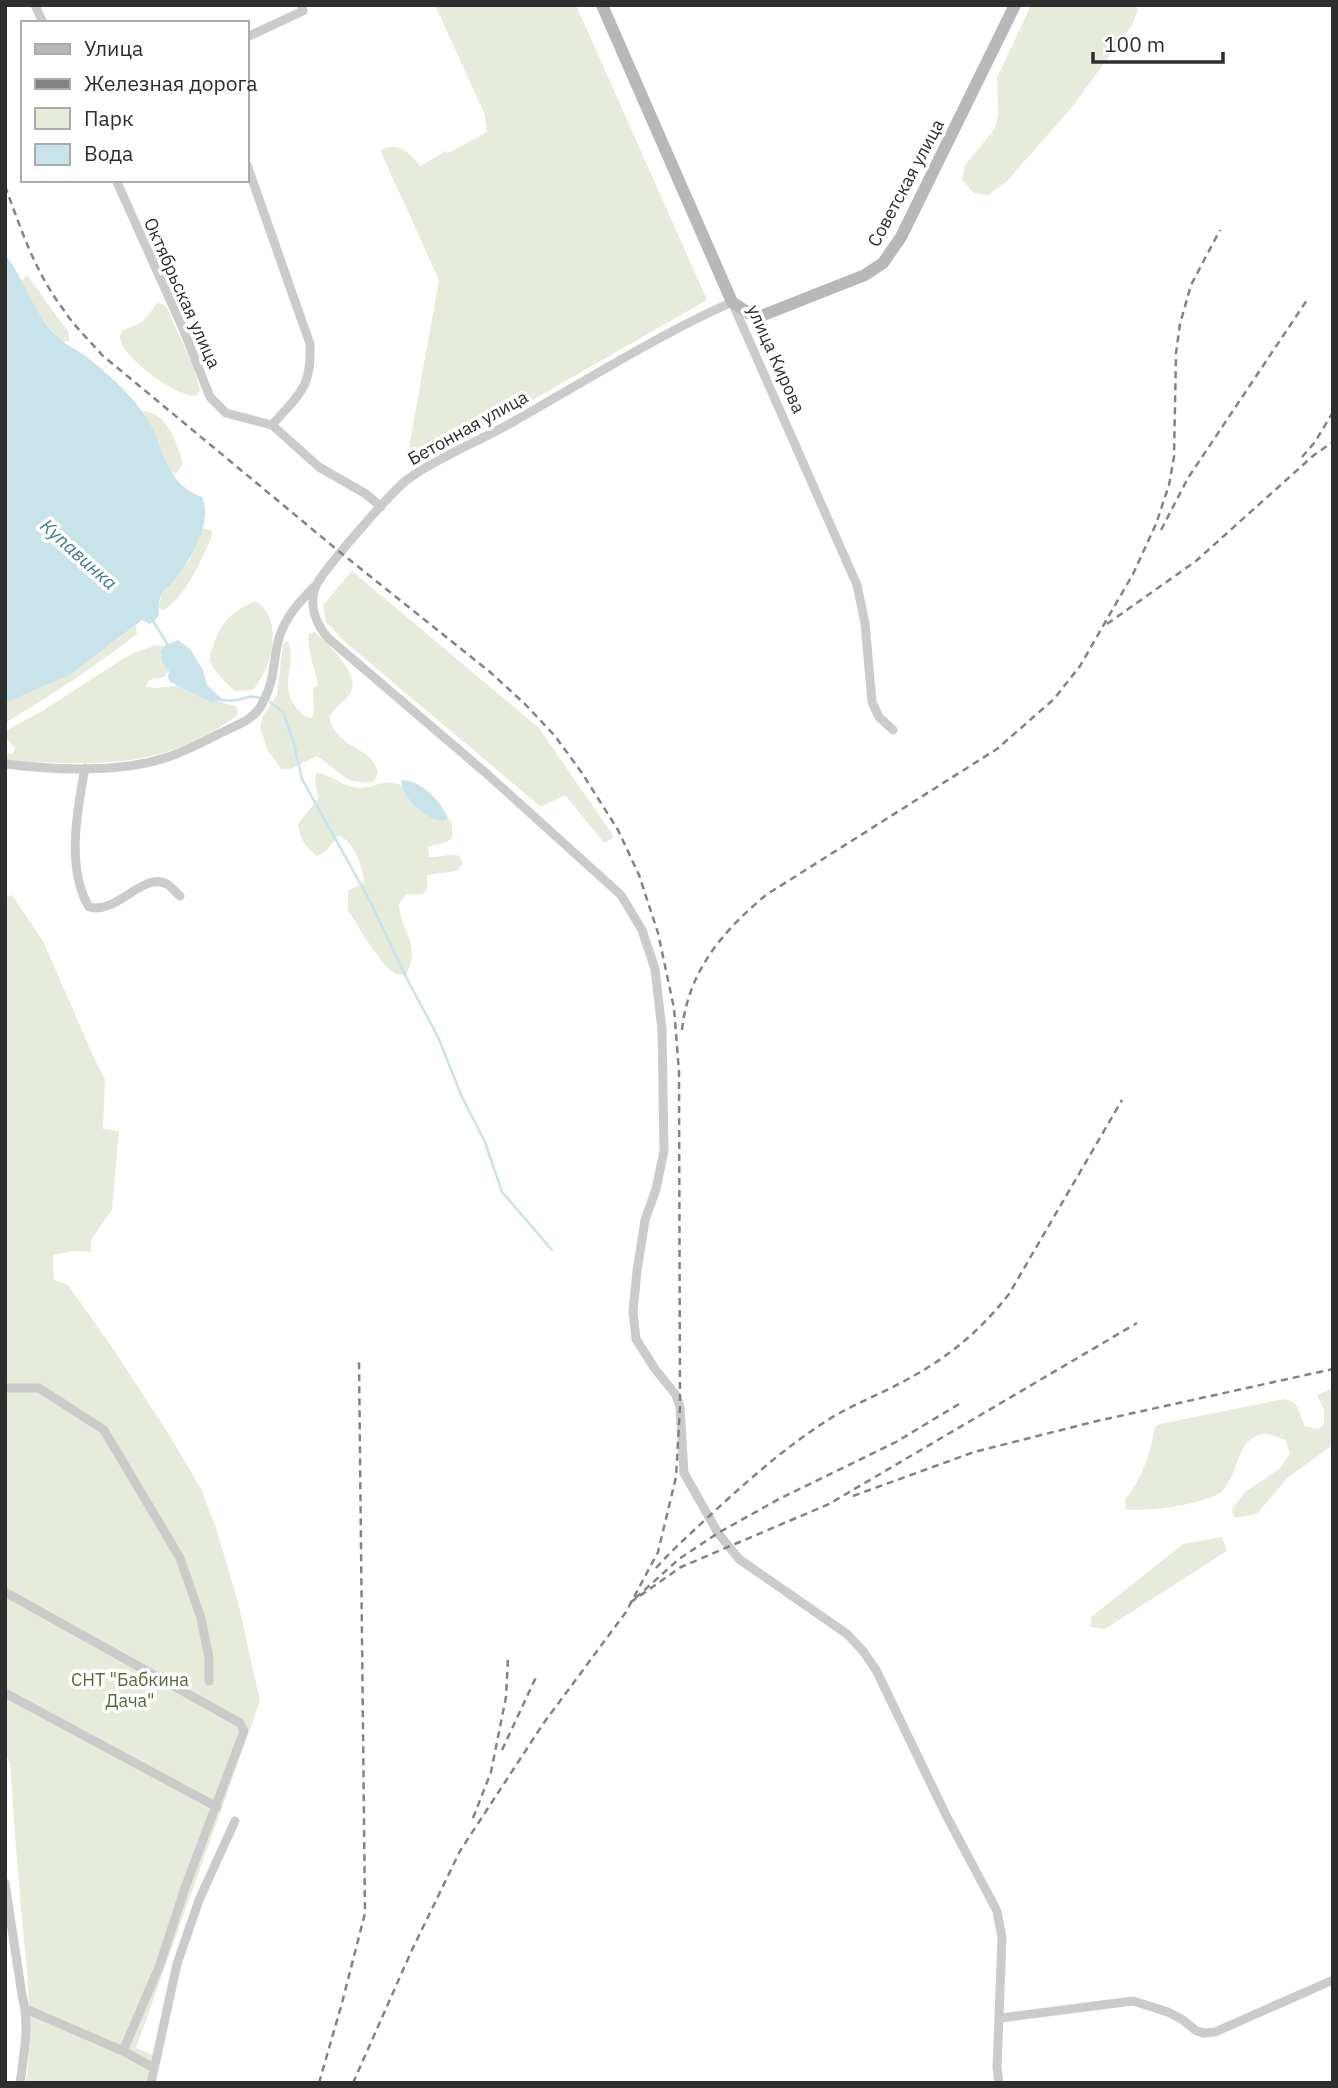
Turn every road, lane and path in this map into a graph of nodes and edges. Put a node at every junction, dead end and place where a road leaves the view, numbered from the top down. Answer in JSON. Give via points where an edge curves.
{"nodes":[{"id":1,"x":35,"y":5,"type":"edge"},
{"id":2,"x":602,"y":5,"type":"edge"},
{"id":3,"x":1015,"y":5,"type":"edge"},
{"id":4,"x":302,"y":8,"type":"edge"},
{"id":5,"x":42,"y":21,"type":"edge"},
{"id":6,"x":248,"y":36,"type":"edge"},
{"id":7,"x":248,"y":168,"type":"edge"},
{"id":8,"x":117,"y":182,"type":"edge"},
{"id":9,"x":732,"y":302,"type":"junction"},
{"id":10,"x":272,"y":425,"type":"junction"},
{"id":11,"x":382,"y":507,"type":"junction"},
{"id":12,"x":316,"y":586,"type":"junction"},
{"id":13,"x":893,"y":730,"type":"dead end"},
{"id":14,"x":5,"y":764,"type":"edge"},
{"id":15,"x":85,"y":768,"type":"junction"},
{"id":16,"x":180,"y":896,"type":"dead end"},
{"id":17,"x":5,"y":1388,"type":"edge"},
{"id":18,"x":5,"y":1592,"type":"edge"},
{"id":19,"x":209,"y":1681,"type":"dead end"},
{"id":20,"x":5,"y":1693,"type":"edge"},
{"id":21,"x":217,"y":1807,"type":"junction"},
{"id":22,"x":235,"y":1821,"type":"dead end"},
{"id":23,"x":5,"y":1883,"type":"edge"},
{"id":24,"x":1333,"y":1980,"type":"edge"},
{"id":25,"x":26,"y":2009,"type":"junction"},
{"id":26,"x":1001,"y":2018,"type":"junction"},
{"id":27,"x":123,"y":2051,"type":"junction"},
{"id":28,"x":154,"y":2068,"type":"junction"},
{"id":29,"x":20,"y":2083,"type":"edge"},
{"id":30,"x":151,"y":2083,"type":"edge"},
{"id":31,"x":999,"y":2083,"type":"edge"}],
"edges":[{"from":1,"to":5,"type":"street"},
{"from":2,"to":9,"type":"street","name":"улица Кирова"},
{"from":3,"to":9,"type":"street","name":"Советская улица","via":[[901,237],[883,263],[844,285],[756,318]]},
{"from":4,"to":6,"type":"street"},
{"from":7,"to":10,"type":"street","via":[[310,344],[305,387]]},
{"from":8,"to":10,"type":"street","name":"Октябрьская улица","via":[[211,397],[226,413]]},
{"from":9,"to":11,"type":"street","name":"Бетонная улица","via":[[420,472],[398,487]]},
{"from":9,"to":13,"type":"street","name":"улица Кирова","via":[[856,585],[865,623],[872,702]]},
{"from":10,"to":11,"type":"street","via":[[319,467]]},
{"from":11,"to":12,"type":"street","name":"Бетонная улица"},
{"from":12,"to":15,"type":"street","name":"Бетонная улица","via":[[282,628],[272,684],[256,714],[166,758]]},
{"from":12,"to":26,"type":"street","via":[[314,615],[327,638],[621,895],[642,930],[655,969],[662,1030],[664,1151],[636,1271],[636,1339],[676,1395],[684,1473],[718,1532],[739,1559],[847,1634],[876,1670],[997,1911],[1002,1938]]},
{"from":14,"to":15,"type":"street","name":"Бетонная улица"},
{"from":15,"to":16,"type":"street","via":[[75,825],[78,876],[89,907],[106,908],[150,883],[167,884]]},
{"from":17,"to":19,"type":"street","via":[[39,1388],[104,1430],[180,1558],[201,1618]]},
{"from":18,"to":21,"type":"street","via":[[240,1723],[244,1731]]},
{"from":20,"to":21,"type":"street"},
{"from":21,"to":27,"type":"street"},
{"from":22,"to":28,"type":"street","via":[[199,1900],[177,1965]]},
{"from":23,"to":25,"type":"street"},
{"from":24,"to":26,"type":"street","via":[[1214,2032],[1195,2030],[1168,2012],[1133,2001]]},
{"from":25,"to":27,"type":"street"},
{"from":25,"to":29,"type":"street"},
{"from":26,"to":31,"type":"street"},
{"from":27,"to":28,"type":"street"},
{"from":28,"to":30,"type":"street"}]}
